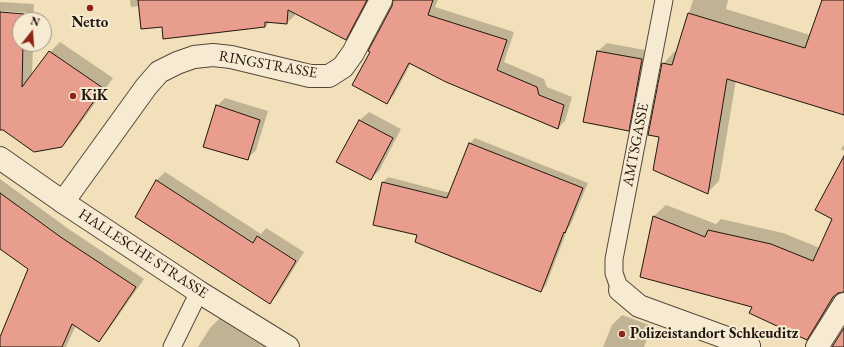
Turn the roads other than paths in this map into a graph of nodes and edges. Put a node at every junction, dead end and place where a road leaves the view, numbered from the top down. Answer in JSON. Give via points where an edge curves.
{"nodes":[{"id":1,"x":381,"y":0,"type":"edge"},
{"id":2,"x":664,"y":0,"type":"edge"},
{"id":3,"x":0,"y":158,"type":"edge"},
{"id":4,"x":63,"y":202,"type":"junction"},
{"id":5,"x":620,"y":290,"type":"joint"},
{"id":6,"x":199,"y":292,"type":"junction"},
{"id":7,"x":844,"y":304,"type":"edge"},
{"id":8,"x":172,"y":347,"type":"edge"},
{"id":9,"x":288,"y":347,"type":"edge"},
{"id":10,"x":750,"y":347,"type":"edge"},
{"id":11,"x":816,"y":347,"type":"edge"}],
"edges":[{"from":1,"to":4,"type":"street","name":"RINGSTRASSE","via":[[353,53],[343,67],[330,76],[310,76],[231,56],[213,55],[194,57],[159,72]]},
{"from":2,"to":5,"type":"lane","name":"AMTSGASSE","via":[[614,259],[614,273]]},
{"from":3,"to":4,"type":"street","name":"HALLESCHE STRASSE"},
{"from":4,"to":6,"type":"street","name":"HALLESCHE STRASSE"},
{"from":5,"to":10,"type":"street","via":[[639,306]]},
{"from":6,"to":8,"type":"lane"},
{"from":6,"to":9,"type":"street","name":"HALLESCHE STRASSE"},
{"from":7,"to":11,"type":"street"}]}
